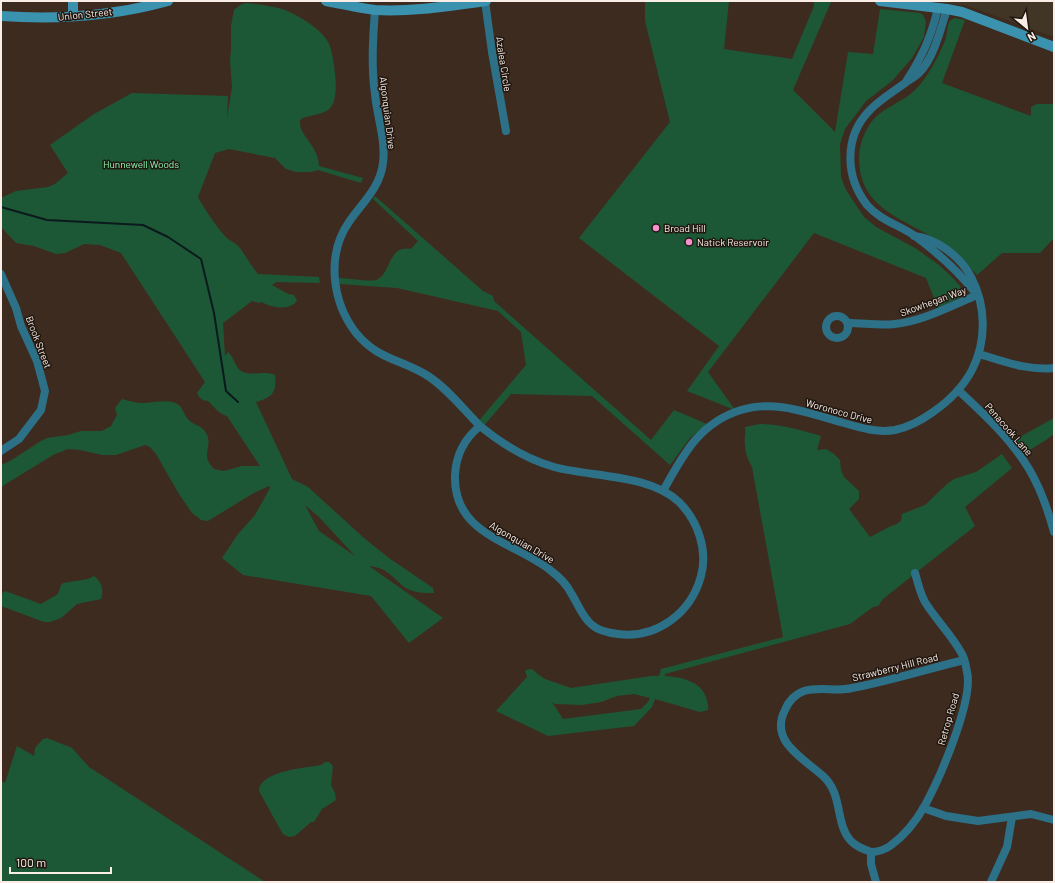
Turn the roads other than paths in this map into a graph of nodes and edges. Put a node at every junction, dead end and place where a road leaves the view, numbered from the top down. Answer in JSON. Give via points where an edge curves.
{"nodes":[{"id":1,"x":73,"y":1,"type":"edge"},
{"id":2,"x":168,"y":1,"type":"edge"},
{"id":3,"x":326,"y":1,"type":"edge"},
{"id":4,"x":485,"y":1,"type":"edge"},
{"id":5,"x":880,"y":1,"type":"edge"},
{"id":6,"x":462,"y":3,"type":"edge"},
{"id":7,"x":942,"y":8,"type":"junction"},
{"id":8,"x":375,"y":10,"type":"junction"},
{"id":9,"x":1,"y":16,"type":"edge"},
{"id":10,"x":73,"y":16,"type":"junction"},
{"id":11,"x":1054,"y":47,"type":"edge"},
{"id":12,"x":506,"y":131,"type":"dead end"},
{"id":13,"x":1,"y":274,"type":"edge"},
{"id":14,"x":977,"y":295,"type":"junction"},
{"id":15,"x":848,"y":323,"type":"dead end"},
{"id":16,"x":978,"y":354,"type":"junction"},
{"id":17,"x":1054,"y":368,"type":"edge"},
{"id":18,"x":958,"y":390,"type":"junction"},
{"id":19,"x":480,"y":426,"type":"junction"},
{"id":20,"x":1,"y":451,"type":"edge"},
{"id":21,"x":663,"y":491,"type":"junction"},
{"id":22,"x":1054,"y":532,"type":"edge"},
{"id":23,"x":914,"y":573,"type":"dead end"},
{"id":24,"x":964,"y":660,"type":"junction"},
{"id":25,"x":923,"y":808,"type":"junction"},
{"id":26,"x":1012,"y":817,"type":"junction"},
{"id":27,"x":1054,"y":820,"type":"edge"},
{"id":28,"x":870,"y":852,"type":"junction"},
{"id":29,"x":876,"y":882,"type":"edge"},
{"id":30,"x":991,"y":882,"type":"edge"}],
"edges":[{"from":1,"to":10,"type":"street"},
{"from":2,"to":10,"type":"street","name":"Union Street"},
{"from":3,"to":8,"type":"street"},
{"from":4,"to":6,"type":"street"},
{"from":4,"to":12,"type":"street","name":"Azalea Circle"},
{"from":5,"to":7,"type":"street"},
{"from":6,"to":8,"type":"street","via":[[419,10]]},
{"from":7,"to":11,"type":"street","via":[[962,12]]},
{"from":7,"to":14,"type":"street","name":"Woronoco Drive","via":[[925,49],[904,83],[869,110],[859,124],[852,143],[850,164],[854,182],[868,206],[883,219],[914,236],[952,265]]},
{"from":8,"to":19,"type":"street","name":"Algonquian Drive","via":[[373,81],[383,162],[374,190],[340,239],[334,274],[338,297],[352,326],[368,345],[383,356],[434,380]]},
{"from":9,"to":10,"type":"street","name":"Union Street"},
{"from":13,"to":20,"type":"street","name":"Brook Street","via":[[37,361],[45,391],[41,410],[19,439]]},
{"from":14,"to":15,"type":"street","name":"Skowhegan Way","via":[[904,323]]},
{"from":14,"to":16,"type":"street","name":"Woronoco Drive","via":[[983,324]]},
{"from":16,"to":17,"type":"street","via":[[1027,367]]},
{"from":16,"to":18,"type":"street","name":"Woronoco Drive"},
{"from":18,"to":21,"type":"street","name":"Woronoco Drive","via":[[924,418],[912,425],[894,430],[867,429],[778,406],[742,410],[718,421],[695,440]]},
{"from":18,"to":22,"type":"street","name":"Penacook Lane","via":[[992,422],[1023,460],[1039,488]]},
{"from":19,"to":21,"type":"street","name":"Algonquian Drive","via":[[512,450],[546,464],[638,482]]},
{"from":19,"to":21,"type":"street","name":"Algonquian Drive","via":[[465,442],[456,464],[456,485],[462,508],[485,533],[533,558],[560,578],[586,620],[604,632],[632,635],[659,628],[681,612],[696,589],[702,572],[703,556],[698,530],[685,508]]},
{"from":23,"to":24,"type":"street","name":"Retrop Road","via":[[925,601]]},
{"from":24,"to":25,"type":"street","name":"Retrop Road","via":[[968,674],[963,712],[941,772]]},
{"from":24,"to":28,"type":"street","name":"Strawberry Hill Road","via":[[850,689],[818,688],[804,692],[794,697],[783,712],[780,728],[787,744],[825,778],[836,796],[846,834],[851,841]]},
{"from":25,"to":26,"type":"street","via":[[946,816],[978,821]]},
{"from":25,"to":28,"type":"street","name":"Retrop Road","via":[[905,832],[890,846],[879,852]]},
{"from":26,"to":27,"type":"street","via":[[1031,814]]},
{"from":26,"to":30,"type":"street","via":[[1007,847]]},
{"from":28,"to":29,"type":"street"}]}
